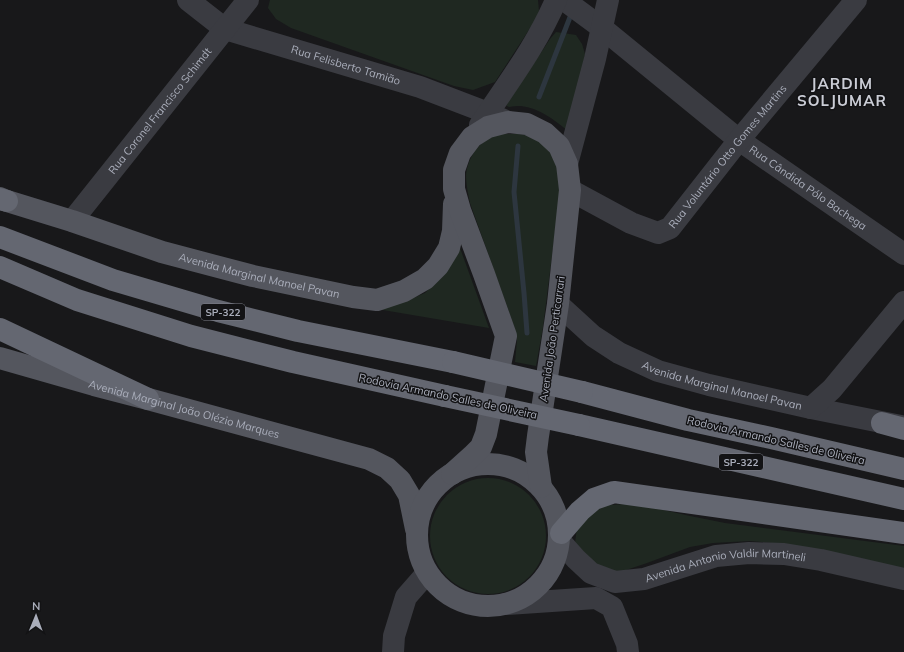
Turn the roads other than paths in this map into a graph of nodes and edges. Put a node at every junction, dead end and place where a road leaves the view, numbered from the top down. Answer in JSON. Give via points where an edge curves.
{"nodes":[{"id":1,"x":188,"y":0,"type":"edge"},
{"id":2,"x":248,"y":0,"type":"edge"},
{"id":3,"x":608,"y":0,"type":"edge"},
{"id":4,"x":856,"y":0,"type":"edge"},
{"id":5,"x":563,"y":1,"type":"edge"},
{"id":6,"x":599,"y":26,"type":"junction"},
{"id":7,"x":226,"y":29,"type":"junction"},
{"id":8,"x":488,"y":114,"type":"junction"},
{"id":9,"x":508,"y":122,"type":"junction"},
{"id":10,"x":472,"y":137,"type":"junction"},
{"id":11,"x":739,"y":140,"type":"junction"},
{"id":12,"x":567,"y":164,"type":"junction"},
{"id":13,"x":454,"y":189,"type":"junction"},
{"id":14,"x":570,"y":190,"type":"junction"},
{"id":15,"x":2,"y":199,"type":"edge"},
{"id":16,"x":72,"y":221,"type":"junction"},
{"id":17,"x":0,"y":237,"type":"edge"},
{"id":18,"x":904,"y":254,"type":"edge"},
{"id":19,"x":0,"y":267,"type":"edge"},
{"id":20,"x":904,"y":302,"type":"edge"},
{"id":21,"x":558,"y":304,"type":"junction"},
{"id":22,"x":0,"y":329,"type":"edge"},
{"id":23,"x":0,"y":358,"type":"edge"},
{"id":24,"x":148,"y":399,"type":"junction"},
{"id":25,"x":811,"y":408,"type":"junction"},
{"id":26,"x":882,"y":422,"type":"joint"},
{"id":27,"x":904,"y":428,"type":"edge"},
{"id":28,"x":904,"y":469,"type":"edge"},
{"id":29,"x":452,"y":474,"type":"junction"},
{"id":30,"x":541,"y":487,"type":"junction"},
{"id":31,"x":904,"y":499,"type":"edge"},
{"id":32,"x":416,"y":529,"type":"junction"},
{"id":33,"x":904,"y":533,"type":"edge"},
{"id":34,"x":560,"y":537,"type":"junction"},
{"id":35,"x":427,"y":573,"type":"junction"},
{"id":36,"x":904,"y":579,"type":"edge"},
{"id":37,"x":506,"y":604,"type":"junction"},
{"id":38,"x":393,"y":652,"type":"edge"},
{"id":39,"x":628,"y":652,"type":"edge"}],
"edges":[{"from":1,"to":7,"type":"street","name":"Rua Felisberto Tamião"},
{"from":2,"to":7,"type":"street","name":"Rua Coronel Francisco Schimdt"},
{"from":3,"to":6,"type":"street"},
{"from":4,"to":11,"type":"street","name":"Rua Voluntário Otto Gomes Martins"},
{"from":5,"to":6,"type":"street","name":"Rua Cândida Pólo Bachega"},
{"from":5,"to":8,"type":"street","via":[[549,18]]},
{"from":6,"to":11,"type":"street","name":"Rua Cândida Pólo Bachega"},
{"from":6,"to":12,"type":"street","via":[[595,59]]},
{"from":7,"to":8,"type":"street","name":"Rua Felisberto Tamião","via":[[420,87]]},
{"from":7,"to":16,"type":"street","name":"Rua Coronel Francisco Schimdt"},
{"from":8,"to":9,"type":"street","name":"Rua Felisberto Tamião"},
{"from":8,"to":10,"type":"street"},
{"from":9,"to":10,"type":"main road","via":[[488,127]]},
{"from":9,"to":12,"type":"main road","name":"Avenida João Perticarrari","via":[[527,124],[545,133],[559,146]]},
{"from":10,"to":13,"type":"main road","name":"Avenida Marginal Manoel Pavan","via":[[460,153],[454,170]]},
{"from":11,"to":14,"type":"street","name":"Rua Voluntário Otto Gomes Martins","via":[[670,228],[658,232],[631,223]]},
{"from":11,"to":18,"type":"street","name":"Rua Cândida Pólo Bachega"},
{"from":12,"to":14,"type":"main road","name":"Avenida João Perticarrari"},
{"from":13,"to":16,"type":"main road","name":"Avenida Marginal Manoel Pavan","via":[[453,231],[449,248],[438,266],[425,279],[404,292],[377,300],[253,276],[169,254]]},
{"from":13,"to":29,"type":"main road","via":[[506,336],[486,434],[481,447]]},
{"from":14,"to":21,"type":"main road","name":"Avenida João Perticarrari"},
{"from":15,"to":16,"type":"main road","name":"Avenida Marginal Manoel Pavan"},
{"from":17,"to":28,"type":"highway","name":"Rodovia Armando Salles de Oliveira","number":"SP-322","bridge":true,"via":[[113,280],[218,311],[298,331],[453,362],[688,420]]},
{"from":19,"to":31,"type":"highway","name":"Rodovia Armando Salles de Oliveira","number":"SP-322","bridge":true,"via":[[77,300],[191,336],[293,362]]},
{"from":20,"to":25,"type":"street","via":[[832,390]]},
{"from":21,"to":25,"type":"street","name":"Avenida Marginal Manoel Pavan","via":[[593,336],[619,353],[658,371]]},
{"from":21,"to":30,"type":"main road","name":"Avenida João Perticarrari","via":[[536,452]]},
{"from":22,"to":24,"type":"highway"},
{"from":23,"to":24,"type":"main road","name":"Avenida Marginal João Olézio Marques"},
{"from":24,"to":32,"type":"main road","name":"Avenida Marginal João Olézio Marques","via":[[369,459],[387,468],[400,480],[409,495]]},
{"from":25,"to":26,"type":"street","name":"Avenida Marginal Manoel Pavan"},
{"from":26,"to":27,"type":"highway"},
{"from":29,"to":30,"type":"main road","via":[[465,467],[480,464],[502,465],[523,473]]},
{"from":29,"to":32,"type":"main road","via":[[430,494],[422,507]]},
{"from":30,"to":34,"type":"main road","via":[[552,502]]},
{"from":32,"to":35,"type":"main road","via":[[418,552]]},
{"from":33,"to":34,"type":"highway","via":[[614,492],[594,499],[580,511]]},
{"from":34,"to":36,"type":"street","name":"Avenida Antonio Valdir Martineli","via":[[591,574],[615,582],[644,579],[716,556],[749,552],[821,560]]},
{"from":34,"to":37,"type":"main road","via":[[555,560],[544,580],[527,595]]},
{"from":35,"to":37,"type":"main road","via":[[441,590],[461,602],[483,606]]},
{"from":35,"to":38,"type":"street","via":[[406,597],[394,636]]},
{"from":37,"to":39,"type":"street","via":[[596,598],[612,607]]}]}
